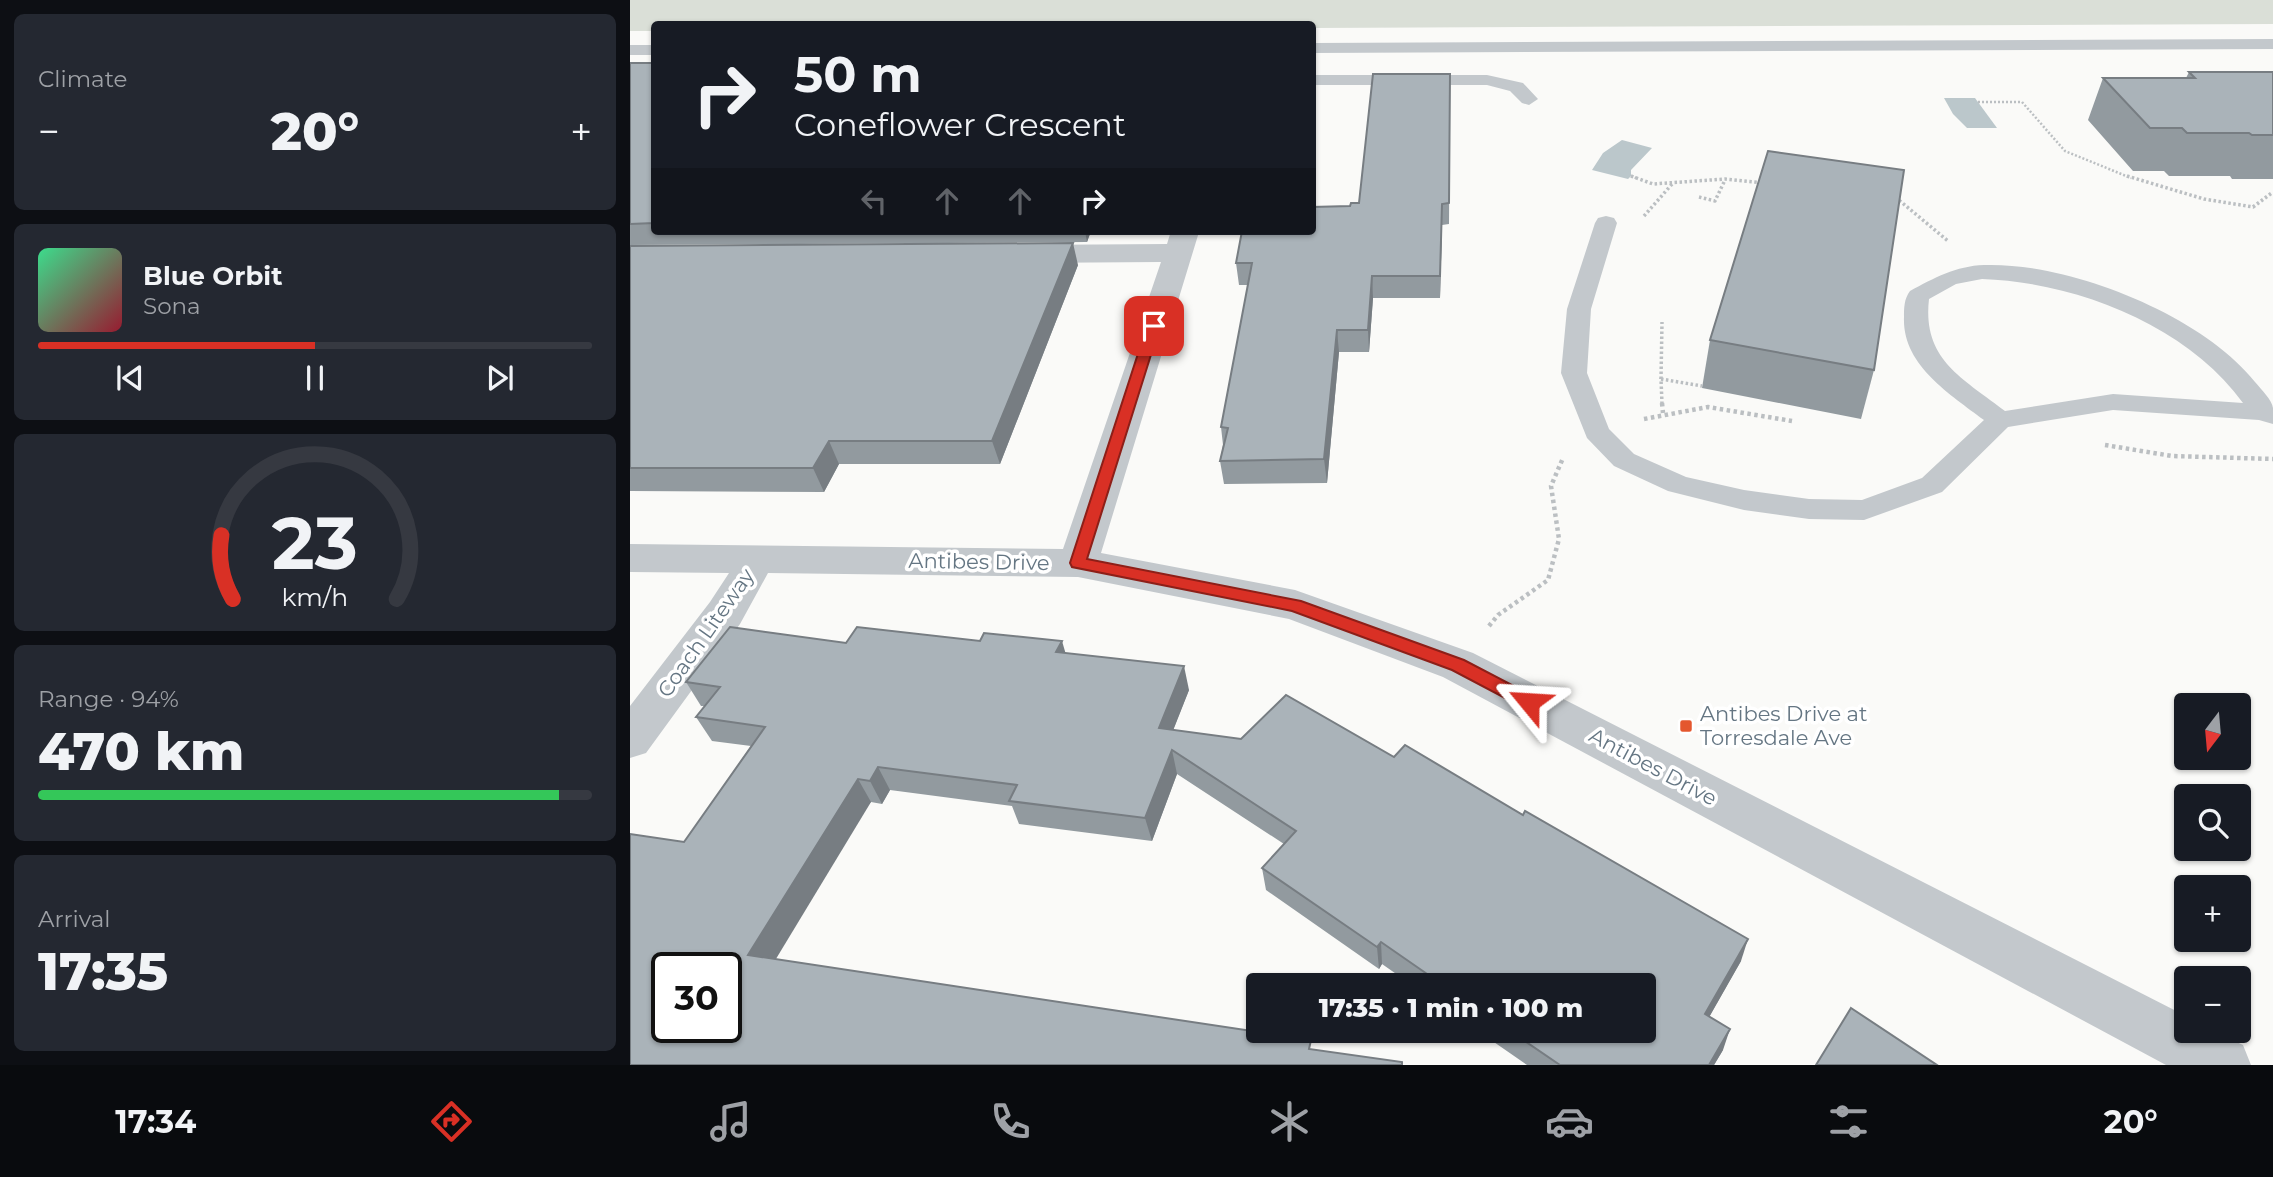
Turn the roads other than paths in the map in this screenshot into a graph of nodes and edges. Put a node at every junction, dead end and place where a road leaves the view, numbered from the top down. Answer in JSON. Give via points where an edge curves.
{"nodes":[{"id":1,"x":2273,"y":44,"type":"edge"},
{"id":2,"x":1316,"y":48,"type":"edge"},
{"id":3,"x":630,"y":50,"type":"edge"},
{"id":4,"x":651,"y":50,"type":"edge"},
{"id":5,"x":1316,"y":80,"type":"edge"},
{"id":6,"x":1529,"y":100,"type":"dead end"},
{"id":7,"x":1606,"y":223,"type":"dead end"},
{"id":8,"x":1181,"y":242,"type":"edge"},
{"id":9,"x":999,"y":254,"type":"edge"},
{"id":10,"x":2268,"y":414,"type":"edge"},
{"id":11,"x":2000,"y":420,"type":"junction"},
{"id":12,"x":630,"y":558,"type":"edge"},
{"id":13,"x":757,"y":559,"type":"junction"},
{"id":14,"x":1078,"y":563,"type":"junction"},
{"id":15,"x":630,"y":740,"type":"edge"},
{"id":16,"x":2222,"y":1065,"type":"edge"}],
"edges":[{"from":1,"to":2,"type":"lane"},
{"from":3,"to":4,"type":"lane"},
{"from":5,"to":6,"type":"lane","via":[[1487,80],[1509,83],[1524,91]]},
{"from":7,"to":11,"type":"lane","via":[[1579,309],[1574,373],[1597,432],[1624,460],[1678,484],[1744,500],[1809,509],[1864,510],[1932,485]]},
{"from":8,"to":9,"type":"street"},
{"from":8,"to":14,"type":"street"},
{"from":10,"to":11,"type":"lane","via":[[2113,402]]},
{"from":10,"to":11,"type":"lane","via":[[2230,370],[2172,328],[2124,303],[2074,285],[2015,274],[1950,278],[1918,296],[1914,319],[1921,348],[1949,379]]},
{"from":12,"to":13,"type":"street","name":"Antibes Drive"},
{"from":13,"to":14,"type":"street","name":"Antibes Drive"},
{"from":13,"to":15,"type":"street","name":"Coach Liteway","via":[[725,613]]},
{"from":14,"to":16,"type":"street","name":"Antibes Drive","via":[[1295,605],[1458,665]]}]}
